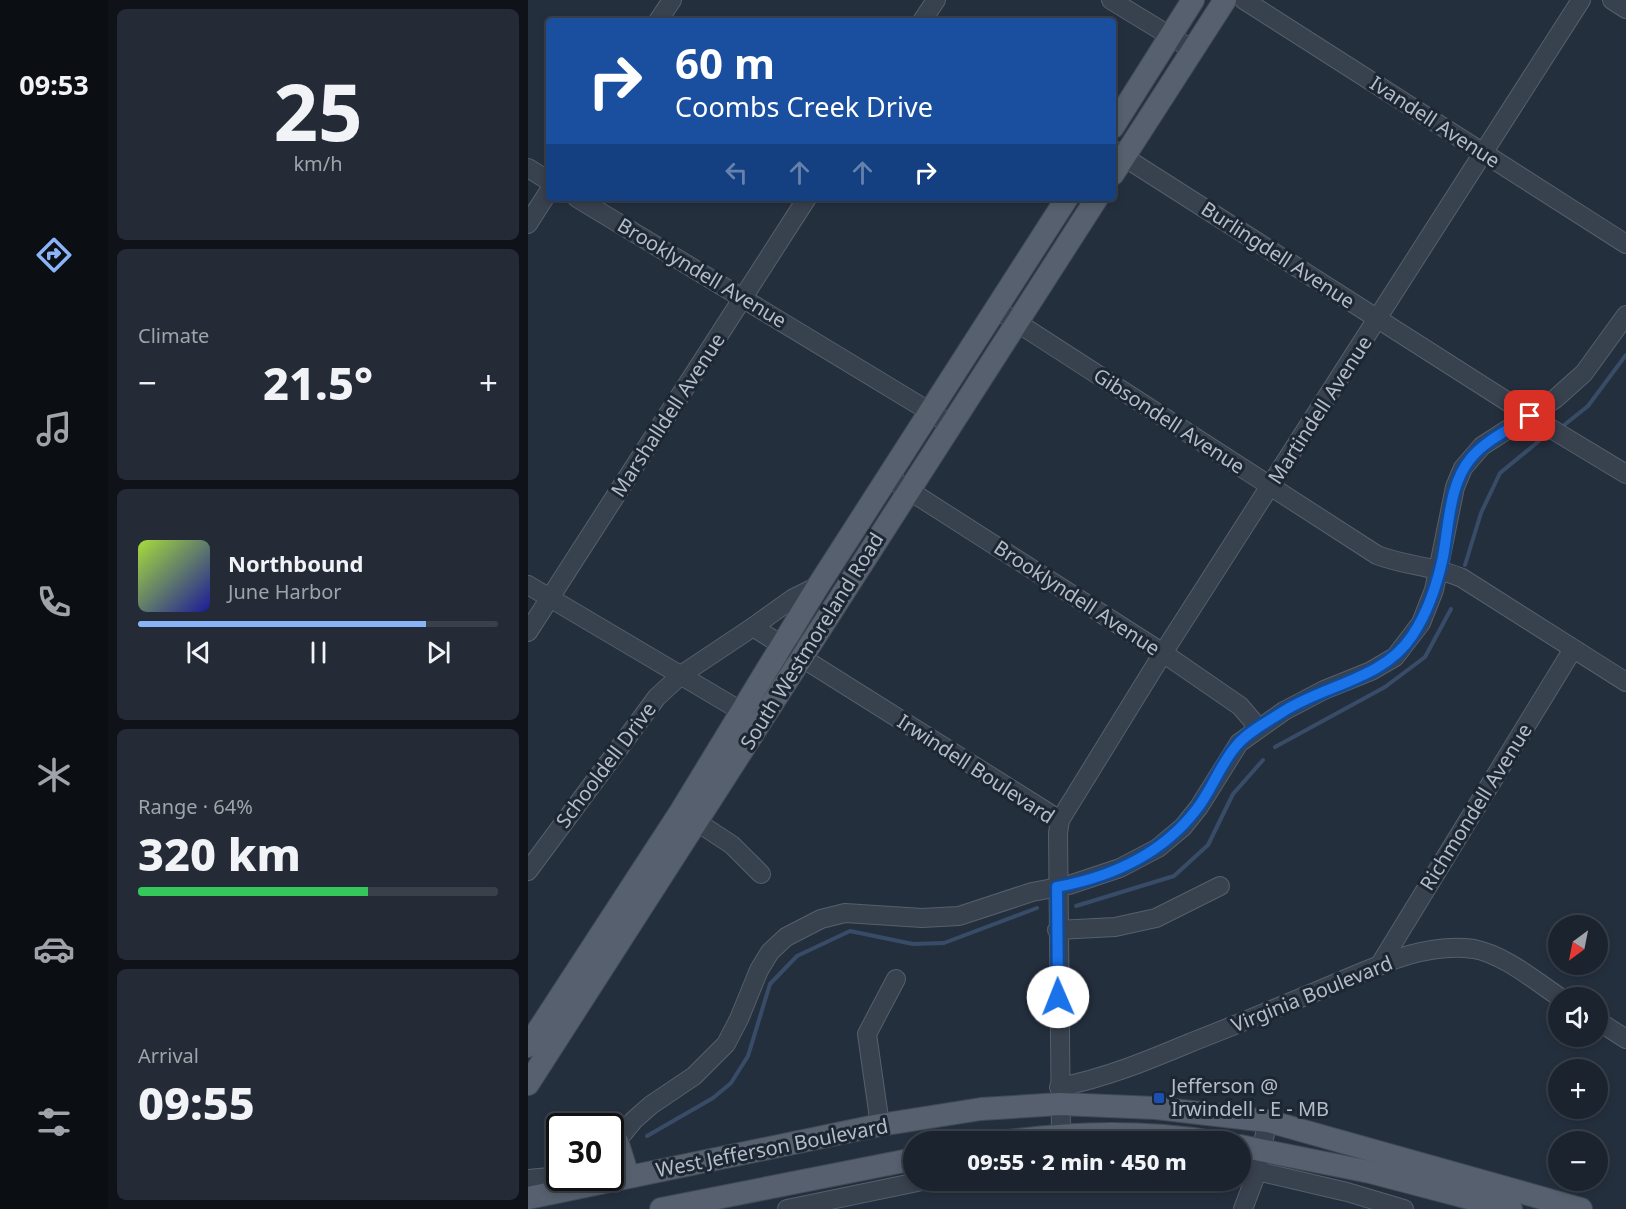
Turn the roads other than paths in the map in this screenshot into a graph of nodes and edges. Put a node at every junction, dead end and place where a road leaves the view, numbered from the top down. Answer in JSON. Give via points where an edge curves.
{"nodes":[{"id":1,"x":672,"y":0,"type":"edge"},
{"id":2,"x":936,"y":0,"type":"edge"},
{"id":3,"x":1112,"y":0,"type":"edge"},
{"id":4,"x":1193,"y":0,"type":"edge"},
{"id":5,"x":1225,"y":0,"type":"edge"},
{"id":6,"x":1244,"y":0,"type":"edge"},
{"id":7,"x":1581,"y":0,"type":"edge"},
{"id":8,"x":1612,"y":0,"type":"edge"},
{"id":9,"x":1626,"y":9,"type":"edge"},
{"id":10,"x":660,"y":18,"type":"edge"},
{"id":11,"x":924,"y":18,"type":"edge"},
{"id":12,"x":1171,"y":36,"type":"junction"},
{"id":13,"x":1193,"y":50,"type":"junction"},
{"id":14,"x":1116,"y":122,"type":"edge"},
{"id":15,"x":1484,"y":152,"type":"junction"},
{"id":16,"x":1117,"y":160,"type":"edge"},
{"id":17,"x":528,"y":168,"type":"edge"},
{"id":18,"x":546,"y":179,"type":"edge"},
{"id":19,"x":546,"y":196,"type":"edge"},
{"id":20,"x":582,"y":201,"type":"edge"},
{"id":21,"x":805,"y":201,"type":"edge"},
{"id":22,"x":1066,"y":201,"type":"edge"},
{"id":23,"x":1095,"y":201,"type":"edge"},
{"id":24,"x":528,"y":224,"type":"edge"},
{"id":25,"x":1626,"y":244,"type":"edge"},
{"id":26,"x":743,"y":298,"type":"junction"},
{"id":27,"x":996,"y":309,"type":"junction"},
{"id":28,"x":1626,"y":315,"type":"edge"},
{"id":29,"x":1378,"y":320,"type":"junction"},
{"id":30,"x":1017,"y":322,"type":"junction"},
{"id":31,"x":930,"y":411,"type":"junction"},
{"id":32,"x":1530,"y":416,"type":"junction"},
{"id":33,"x":950,"y":424,"type":"junction"},
{"id":34,"x":1626,"y":474,"type":"edge"},
{"id":35,"x":888,"y":477,"type":"junction"},
{"id":36,"x":1271,"y":487,"type":"junction"},
{"id":37,"x":908,"y":490,"type":"junction"},
{"id":38,"x":1440,"y":571,"type":"junction"},
{"id":39,"x":528,"y":585,"type":"edge"},
{"id":40,"x":818,"y":586,"type":"junction"},
{"id":41,"x":550,"y":598,"type":"junction"},
{"id":42,"x":753,"y":627,"type":"junction"},
{"id":43,"x":528,"y":632,"type":"edge"},
{"id":44,"x":781,"y":645,"type":"junction"},
{"id":45,"x":1573,"y":649,"type":"junction"},
{"id":46,"x":1163,"y":653,"type":"junction"},
{"id":47,"x":802,"y":658,"type":"junction"},
{"id":48,"x":681,"y":675,"type":"junction"},
{"id":49,"x":1626,"y":682,"type":"edge"},
{"id":50,"x":741,"y":711,"type":"junction"},
{"id":51,"x":1256,"y":730,"type":"junction"},
{"id":52,"x":690,"y":817,"type":"junction"},
{"id":53,"x":1060,"y":820,"type":"junction"},
{"id":54,"x":528,"y":871,"type":"edge"},
{"id":55,"x":760,"y":874,"type":"dead end"},
{"id":56,"x":1220,"y":886,"type":"dead end"},
{"id":57,"x":1057,"y":887,"type":"junction"},
{"id":58,"x":1057,"y":930,"type":"junction"},
{"id":59,"x":1379,"y":966,"type":"junction"},
{"id":60,"x":896,"y":979,"type":"dead end"},
{"id":61,"x":1548,"y":989,"type":"edge"},
{"id":62,"x":1608,"y":1027,"type":"edge"},
{"id":63,"x":1626,"y":1039,"type":"edge"},
{"id":64,"x":528,"y":1046,"type":"edge"},
{"id":65,"x":528,"y":1084,"type":"edge"},
{"id":66,"x":1059,"y":1096,"type":"junction"},
{"id":67,"x":1268,"y":1121,"type":"junction"},
{"id":68,"x":880,"y":1125,"type":"junction"},
{"id":69,"x":1061,"y":1131,"type":"edge"},
{"id":70,"x":624,"y":1134,"type":"edge"},
{"id":71,"x":1251,"y":1156,"type":"edge"},
{"id":72,"x":1251,"y":1158,"type":"edge"},
{"id":73,"x":1251,"y":1158,"type":"edge"},
{"id":74,"x":903,"y":1161,"type":"edge"},
{"id":75,"x":624,"y":1167,"type":"edge"},
{"id":76,"x":628,"y":1176,"type":"junction"},
{"id":77,"x":1424,"y":1176,"type":"junction"},
{"id":78,"x":546,"y":1177,"type":"edge"},
{"id":79,"x":528,"y":1179,"type":"edge"},
{"id":80,"x":903,"y":1185,"type":"edge"},
{"id":81,"x":1245,"y":1191,"type":"edge"},
{"id":82,"x":528,"y":1198,"type":"edge"},
{"id":83,"x":1536,"y":1203,"type":"edge"},
{"id":84,"x":661,"y":1209,"type":"edge"},
{"id":85,"x":787,"y":1209,"type":"edge"},
{"id":86,"x":1243,"y":1209,"type":"edge"},
{"id":87,"x":1404,"y":1209,"type":"edge"},
{"id":88,"x":1511,"y":1209,"type":"edge"},
{"id":89,"x":1581,"y":1209,"type":"edge"}],
"edges":[{"from":1,"to":10,"type":"street"},
{"from":2,"to":11,"type":"street"},
{"from":3,"to":12,"type":"street"},
{"from":4,"to":12,"type":"main road"},
{"from":5,"to":13,"type":"main road"},
{"from":6,"to":15,"type":"street","name":"Ivandell Avenue"},
{"from":7,"to":15,"type":"street","name":"Martindell Avenue"},
{"from":8,"to":9,"type":"street"},
{"from":12,"to":13,"type":"street"},
{"from":12,"to":14,"type":"main road"},
{"from":13,"to":16,"type":"main road"},
{"from":15,"to":25,"type":"street","name":"Ivandell Avenue"},
{"from":15,"to":29,"type":"street","name":"Martindell Avenue"},
{"from":16,"to":29,"type":"street","name":"Burlingdell Avenue"},
{"from":17,"to":18,"type":"street"},
{"from":19,"to":24,"type":"street"},
{"from":20,"to":26,"type":"street","name":"Brooklyndell Avenue"},
{"from":21,"to":26,"type":"street","name":"Marshalldell Avenue"},
{"from":22,"to":27,"type":"main road","name":"South Westmoreland Road"},
{"from":23,"to":30,"type":"main road","name":"South Westmoreland Road"},
{"from":26,"to":31,"type":"street","name":"Brooklyndell Avenue"},
{"from":26,"to":41,"type":"street","name":"Marshalldell Avenue"},
{"from":27,"to":30,"type":"street","name":"Gibsondell Avenue"},
{"from":27,"to":31,"type":"main road","name":"South Westmoreland Road"},
{"from":28,"to":32,"type":"street","via":[[1584,373]]},
{"from":29,"to":32,"type":"street","name":"Burlingdell Avenue"},
{"from":29,"to":36,"type":"street","name":"Martindell Avenue"},
{"from":30,"to":33,"type":"main road","name":"South Westmoreland Road"},
{"from":30,"to":36,"type":"street","name":"Gibsondell Avenue"},
{"from":31,"to":33,"type":"street","name":"Brooklyndell Avenue"},
{"from":31,"to":35,"type":"main road","name":"South Westmoreland Road"},
{"from":32,"to":34,"type":"street","name":"Burlingdell Avenue"},
{"from":32,"to":38,"type":"street","via":[[1482,446],[1463,468],[1455,487]]},
{"from":33,"to":37,"type":"main road","name":"South Westmoreland Road"},
{"from":35,"to":37,"type":"street","name":"Brooklyndell Avenue"},
{"from":35,"to":40,"type":"main road","name":"South Westmoreland Road"},
{"from":36,"to":38,"type":"street","name":"Gibsondell Avenue","via":[[1377,555]]},
{"from":36,"to":46,"type":"street","name":"Martindell Avenue"},
{"from":37,"to":46,"type":"street","name":"Brooklyndell Avenue"},
{"from":37,"to":47,"type":"main road","name":"South Westmoreland Road"},
{"from":38,"to":45,"type":"street","name":"Gibsondell Avenue","via":[[1462,578]]},
{"from":38,"to":51,"type":"street","via":[[1420,623],[1395,657],[1301,702]]},
{"from":39,"to":41,"type":"street"},
{"from":40,"to":42,"type":"street","name":"Schooldell Drive"},
{"from":40,"to":44,"type":"main road","name":"South Westmoreland Road"},
{"from":41,"to":43,"type":"street","name":"Marshalldell Avenue"},
{"from":41,"to":48,"type":"street"},
{"from":42,"to":44,"type":"street"},
{"from":42,"to":48,"type":"street","name":"Schooldell Drive"},
{"from":44,"to":47,"type":"street","name":"Irwindell Boulevard"},
{"from":44,"to":50,"type":"main road","name":"South Westmoreland Road"},
{"from":45,"to":49,"type":"street","name":"Gibsondell Avenue"},
{"from":45,"to":59,"type":"street","name":"Richmondell Avenue"},
{"from":46,"to":51,"type":"street","name":"Brooklyndell Avenue","via":[[1240,706]]},
{"from":46,"to":53,"type":"street","name":"Martindell Avenue"},
{"from":47,"to":52,"type":"main road","name":"South Westmoreland Road"},
{"from":47,"to":53,"type":"street","name":"Irwindell Boulevard"},
{"from":48,"to":50,"type":"street"},
{"from":48,"to":54,"type":"street","name":"Schooldell Drive","via":[[636,721]]},
{"from":50,"to":52,"type":"main road","name":"South Westmoreland Road"},
{"from":51,"to":57,"type":"street","via":[[1228,757],[1183,827],[1158,848],[1120,868]]},
{"from":52,"to":55,"type":"street","via":[[732,845]]},
{"from":52,"to":64,"type":"main road","name":"South Westmoreland Road"},
{"from":52,"to":65,"type":"main road","name":"South Westmoreland Road"},
{"from":53,"to":57,"type":"street","name":"Irwindell Boulevard"},
{"from":56,"to":58,"type":"street","via":[[1156,918],[1115,927]]},
{"from":57,"to":58,"type":"street","name":"Irwindell Boulevard"},
{"from":57,"to":70,"type":"street","via":[[959,916],[831,915],[786,937],[759,970],[735,1028],[718,1053],[694,1076],[651,1104]]},
{"from":58,"to":66,"type":"street","name":"Irwindell Boulevard"},
{"from":59,"to":61,"type":"street","name":"Virginia Boulevard","via":[[1432,950],[1477,950],[1503,960]]},
{"from":59,"to":66,"type":"street","name":"Virginia Boulevard"},
{"from":60,"to":68,"type":"street","via":[[867,1034]]},
{"from":62,"to":63,"type":"street"},
{"from":66,"to":67,"type":"main road","name":"West Jefferson Boulevard"},
{"from":66,"to":68,"type":"main road","name":"West Jefferson Boulevard"},
{"from":66,"to":69,"type":"street","name":"Irwindell Boulevard"},
{"from":67,"to":71,"type":"street"},
{"from":67,"to":77,"type":"main road","name":"West Jefferson Boulevard"},
{"from":68,"to":76,"type":"main road","name":"West Jefferson Boulevard"},
{"from":72,"to":77,"type":"main road","name":"West Jefferson Boulevard"},
{"from":73,"to":87,"type":"street"},
{"from":74,"to":84,"type":"main road","name":"West Jefferson Boulevard"},
{"from":75,"to":76,"type":"main road"},
{"from":76,"to":82,"type":"main road","name":"West Jefferson Boulevard"},
{"from":77,"to":83,"type":"main road","name":"West Jefferson Boulevard"},
{"from":77,"to":88,"type":"main road","name":"West Jefferson Boulevard"},
{"from":78,"to":79,"type":"street"},
{"from":80,"to":85,"type":"street"},
{"from":81,"to":86,"type":"street"},
{"from":83,"to":89,"type":"main road","name":"West Jefferson Boulevard"}]}
